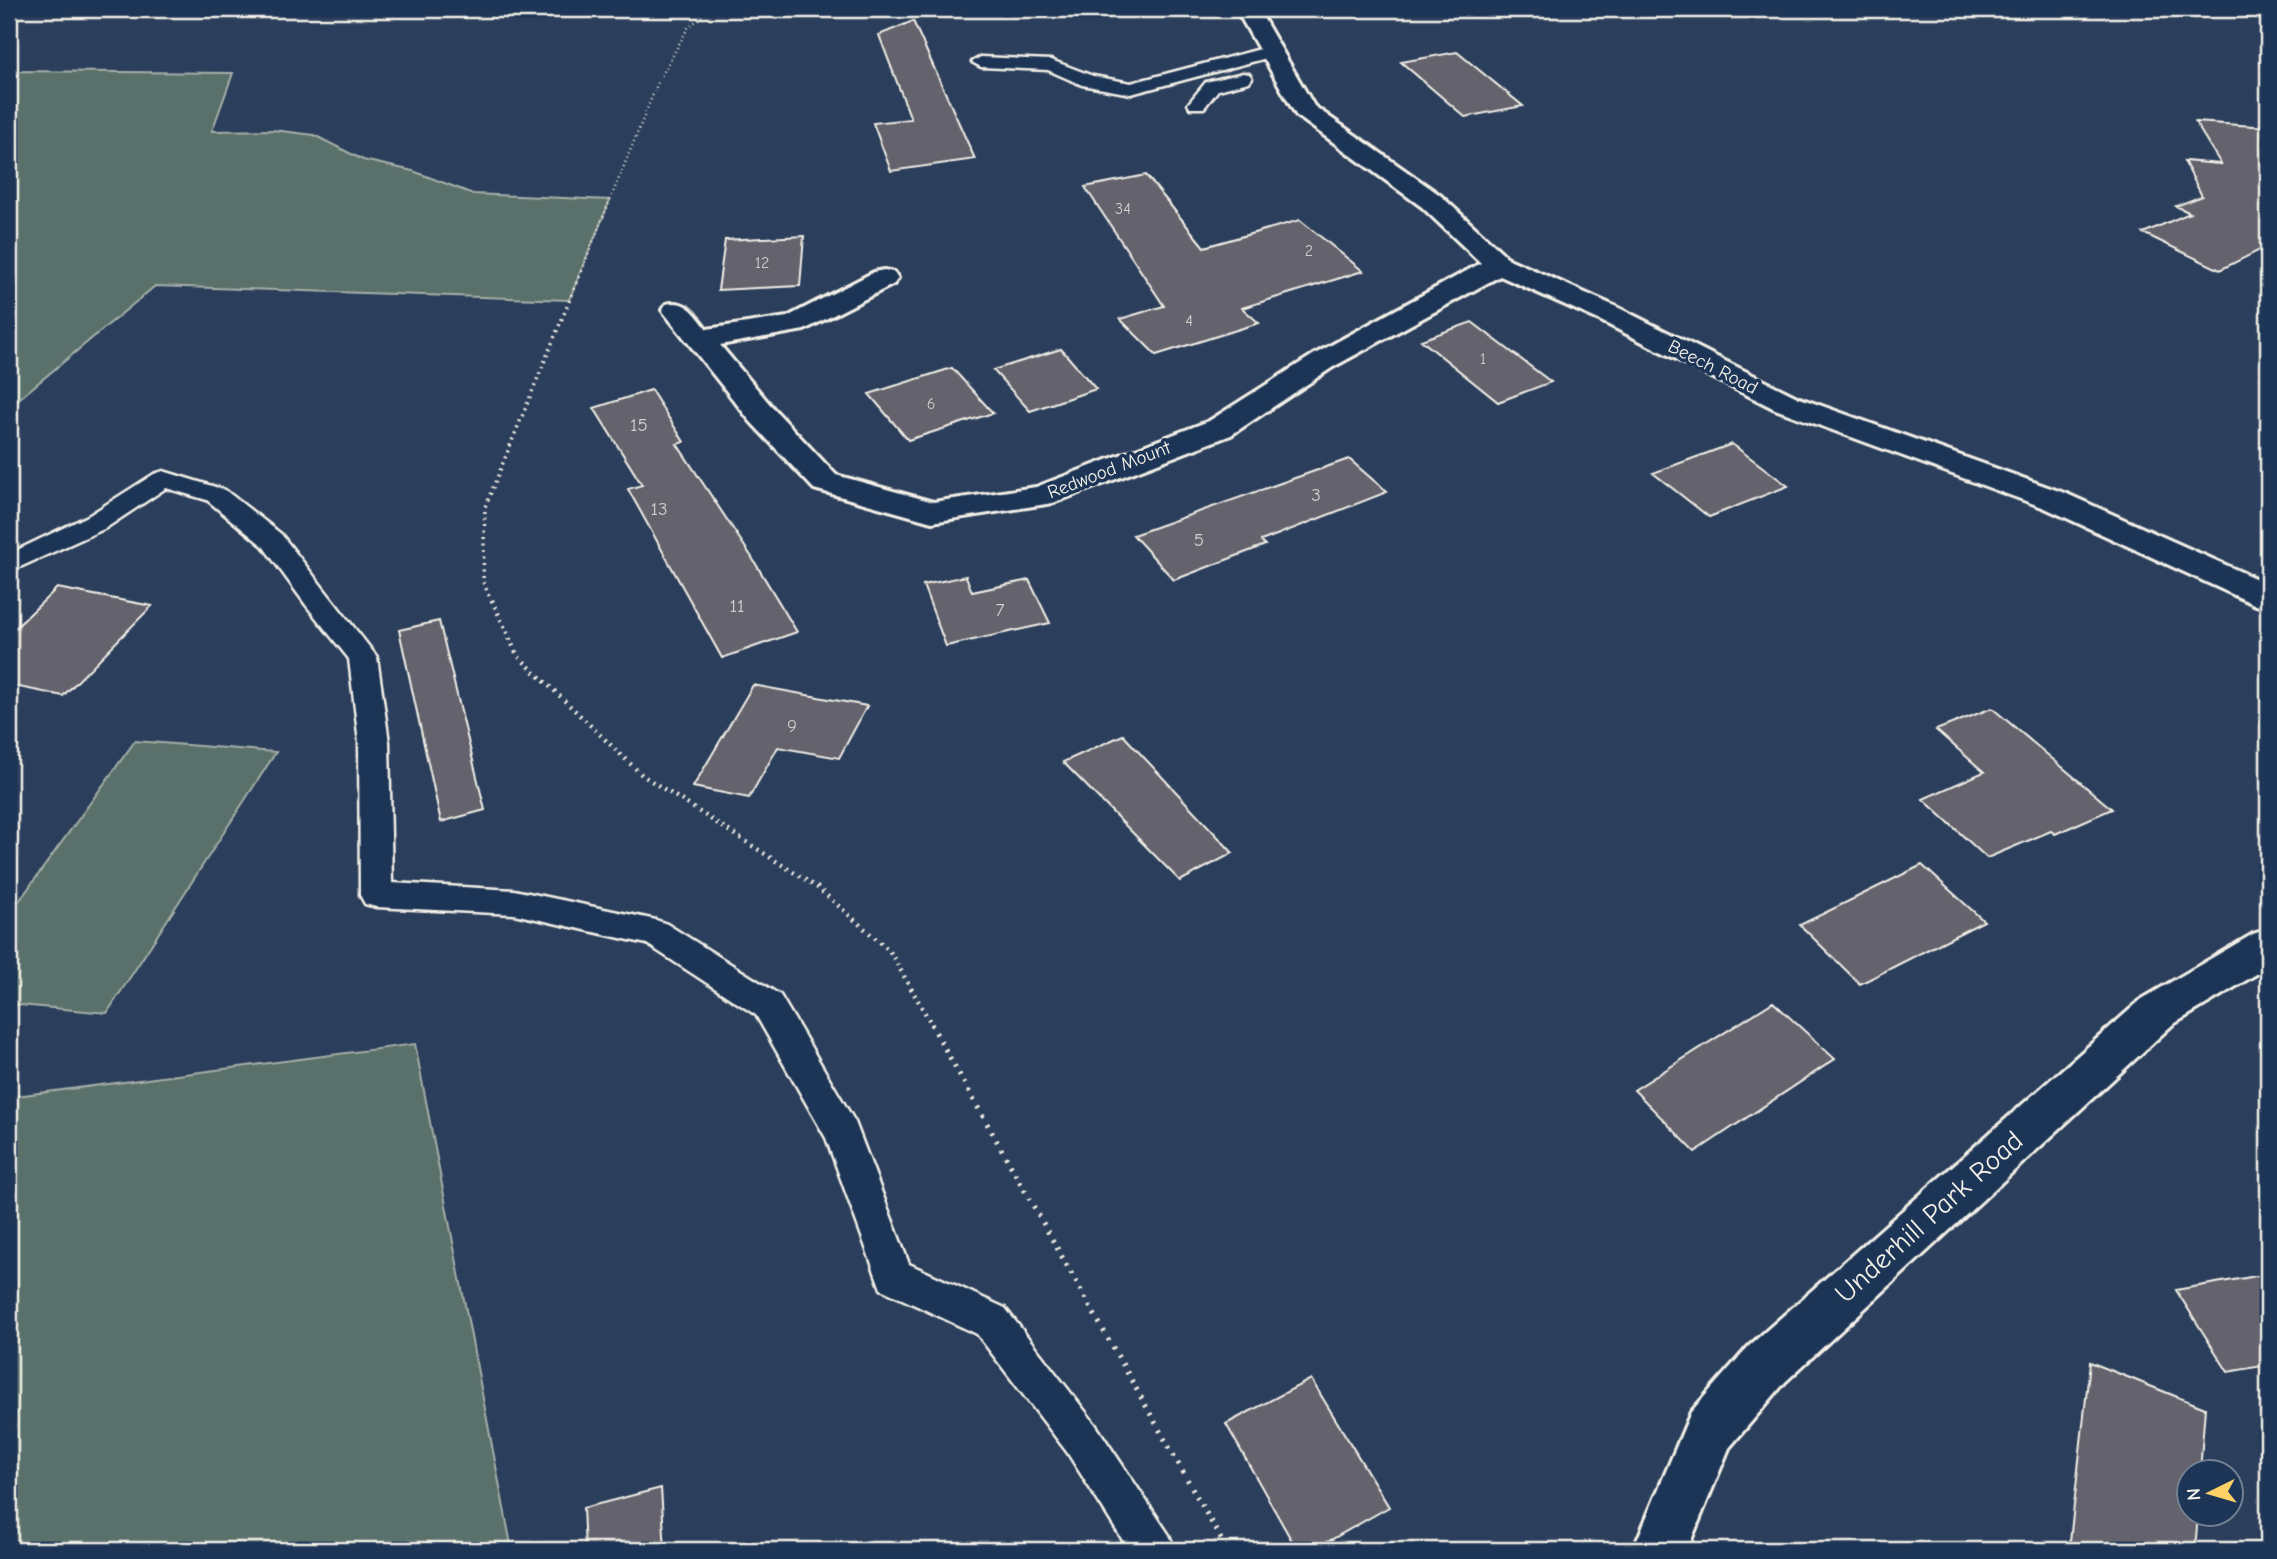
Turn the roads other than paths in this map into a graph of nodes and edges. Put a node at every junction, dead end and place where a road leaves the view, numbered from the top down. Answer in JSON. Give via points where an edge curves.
{"nodes":[{"id":1,"x":1247,"y":9,"type":"edge"},
{"id":2,"x":1277,"y":59,"type":"junction"},
{"id":3,"x":981,"y":62,"type":"dead end"},
{"id":4,"x":1197,"y":104,"type":"dead end"},
{"id":5,"x":1499,"y":265,"type":"junction"},
{"id":6,"x":884,"y":278,"type":"dead end"},
{"id":7,"x":676,"y":310,"type":"dead end"},
{"id":8,"x":700,"y":339,"type":"junction"},
{"id":9,"x":13,"y":566,"type":"edge"},
{"id":10,"x":2268,"y":597,"type":"edge"},
{"id":11,"x":2268,"y":946,"type":"edge"},
{"id":12,"x":1154,"y":1550,"type":"edge"},
{"id":13,"x":1660,"y":1550,"type":"edge"}],
"edges":[{"from":1,"to":2,"type":"street","name":"Beech Road"},
{"from":2,"to":3,"type":"lane","via":[[1131,89],[1088,81],[1051,65]]},
{"from":2,"to":4,"type":"lane","via":[[1212,86]]},
{"from":2,"to":5,"type":"street","name":"Beech Road","via":[[1306,110],[1431,201]]},
{"from":5,"to":8,"type":"street","name":"Redwood Mount","via":[[1323,360],[1220,428],[1042,496],[932,512],[825,482]]},
{"from":5,"to":10,"type":"street","name":"Beech Road","via":[[1609,314],[1786,403],[2056,501]]},
{"from":6,"to":8,"type":"street","via":[[794,324]]},
{"from":7,"to":8,"type":"street","name":"Redwood Mount"},
{"from":9,"to":12,"type":"lane","via":[[97,523],[163,479],[216,495],[272,540],[363,657],[374,742],[376,895],[514,902],[656,933],[768,1005],[842,1133],[894,1276],[991,1321],[1081,1438]]},
{"from":11,"to":13,"type":"street","name":"Underhill Park Road","via":[[2158,1012],[1767,1364],[1710,1430]]}]}
